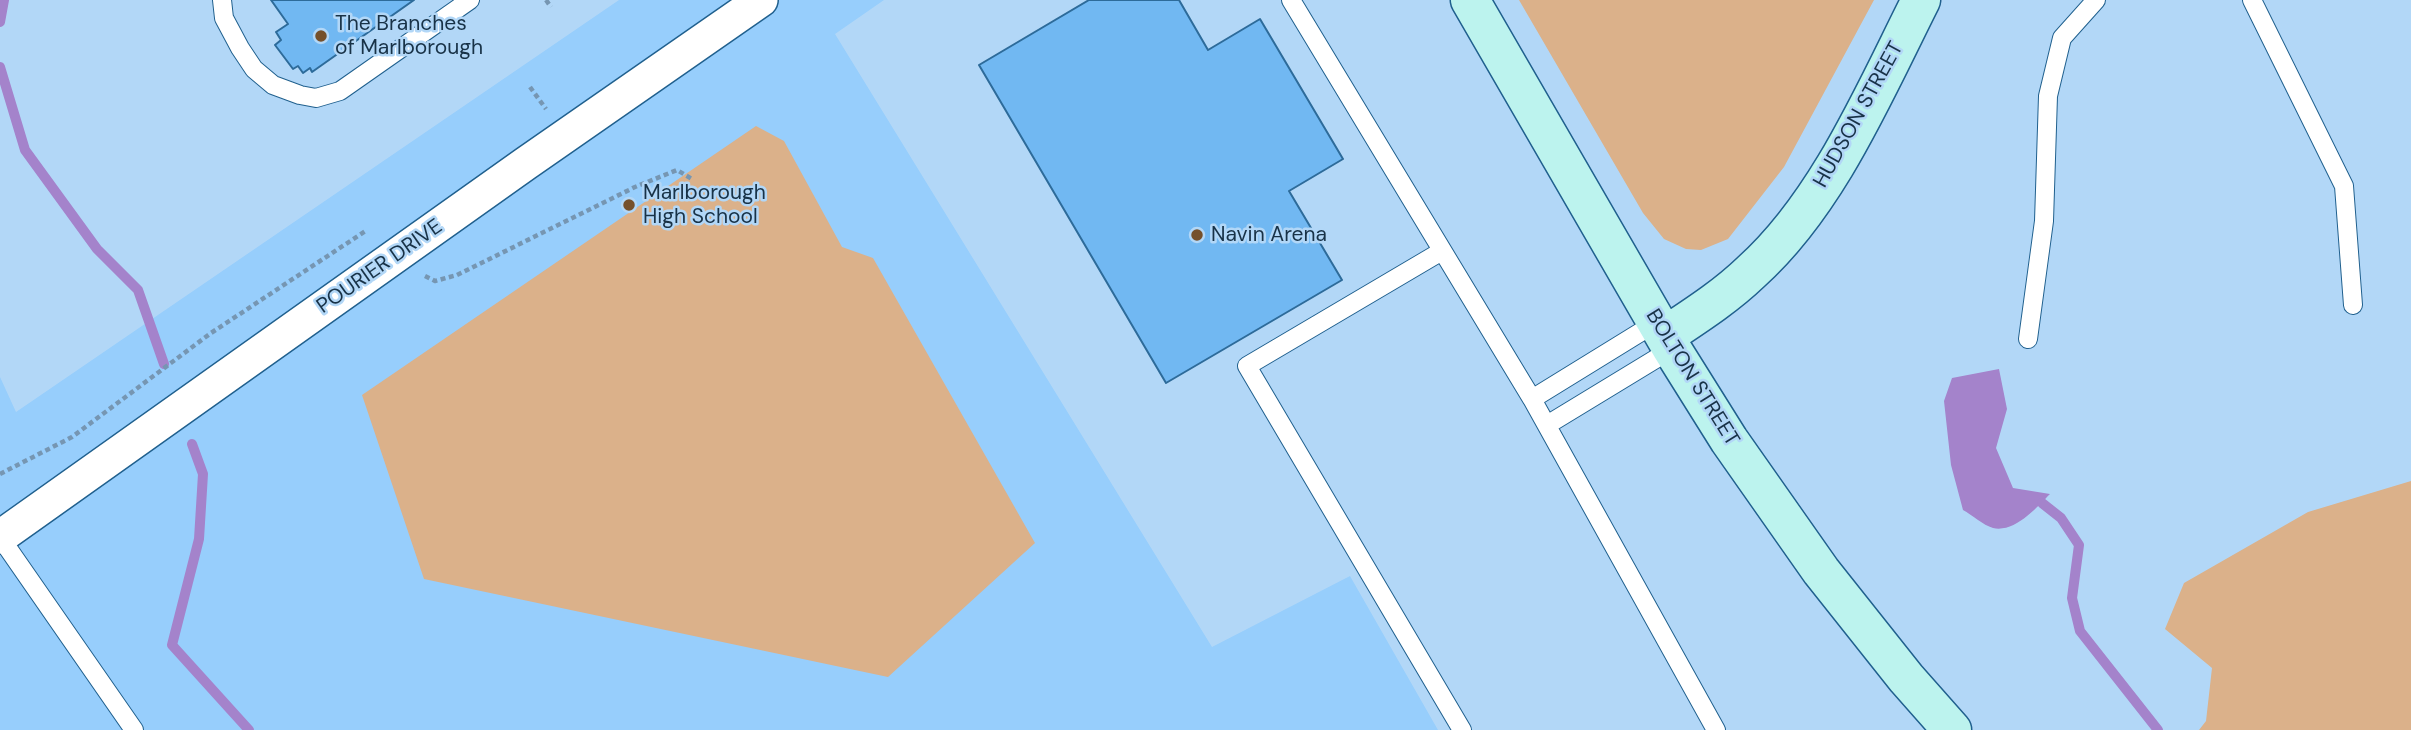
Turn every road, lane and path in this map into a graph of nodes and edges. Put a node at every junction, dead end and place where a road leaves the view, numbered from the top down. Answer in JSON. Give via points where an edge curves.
{"nodes":[{"id":1,"x":222,"y":0,"type":"edge"},
{"id":2,"x":470,"y":0,"type":"edge"},
{"id":3,"x":546,"y":0,"type":"edge"},
{"id":4,"x":761,"y":0,"type":"edge"},
{"id":5,"x":1291,"y":0,"type":"edge"},
{"id":6,"x":1470,"y":0,"type":"edge"},
{"id":7,"x":1922,"y":0,"type":"edge"},
{"id":8,"x":2096,"y":0,"type":"edge"},
{"id":9,"x":2252,"y":0,"type":"edge"},
{"id":10,"x":551,"y":7,"type":"dead end"},
{"id":11,"x":530,"y":87,"type":"dead end"},
{"id":12,"x":550,"y":113,"type":"dead end"},
{"id":13,"x":692,"y":179,"type":"dead end"},
{"id":14,"x":367,"y":230,"type":"dead end"},
{"id":15,"x":1442,"y":251,"type":"junction"},
{"id":16,"x":424,"y":276,"type":"dead end"},
{"id":17,"x":2353,"y":305,"type":"dead end"},
{"id":18,"x":1664,"y":335,"type":"junction"},
{"id":19,"x":2028,"y":339,"type":"dead end"},
{"id":20,"x":1532,"y":399,"type":"junction"},
{"id":21,"x":1546,"y":425,"type":"junction"},
{"id":22,"x":0,"y":474,"type":"edge"},
{"id":23,"x":0,"y":537,"type":"edge"},
{"id":24,"x":134,"y":730,"type":"edge"},
{"id":25,"x":1462,"y":730,"type":"edge"},
{"id":26,"x":1716,"y":730,"type":"edge"},
{"id":27,"x":1951,"y":730,"type":"edge"}],
"edges":[{"from":1,"to":2,"type":"lane","via":[[224,18],[254,69],[274,85],[316,98],[340,91]]},
{"from":3,"to":10,"type":"path"},
{"from":4,"to":23,"type":"street","name":"POURIER DRIVE"},
{"from":5,"to":15,"type":"lane"},
{"from":6,"to":18,"type":"main road","name":"BOLTON STREET"},
{"from":7,"to":18,"type":"main road","name":"HUDSON STREET","via":[[1853,135],[1806,209],[1754,271]]},
{"from":8,"to":19,"type":"lane","via":[[2062,37],[2048,96],[2044,221]]},
{"from":9,"to":17,"type":"lane","via":[[2344,186]]},
{"from":11,"to":12,"type":"path"},
{"from":13,"to":16,"type":"path","via":[[677,170],[457,275],[435,281]]},
{"from":14,"to":22,"type":"path","via":[[211,333],[72,437]]},
{"from":15,"to":20,"type":"lane"},
{"from":15,"to":25,"type":"lane","via":[[1247,366]]},
{"from":18,"to":20,"type":"lane"},
{"from":18,"to":21,"type":"lane"},
{"from":18,"to":27,"type":"main road","name":"BOLTON STREET","via":[[1789,528]]},
{"from":20,"to":21,"type":"lane"},
{"from":21,"to":26,"type":"lane"},
{"from":23,"to":24,"type":"lane"}]}
